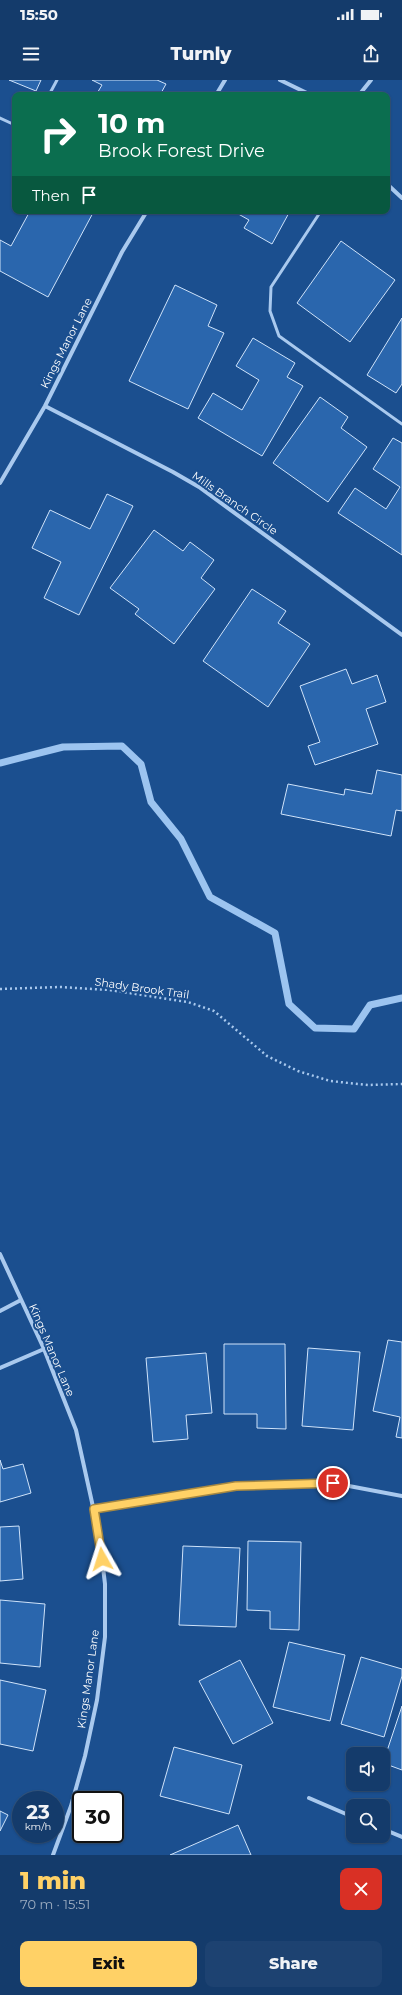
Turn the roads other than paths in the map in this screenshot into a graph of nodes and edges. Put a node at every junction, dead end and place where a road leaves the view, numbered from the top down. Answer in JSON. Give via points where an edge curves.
{"nodes":[{"id":1,"x":57,"y":80,"type":"edge"},
{"id":2,"x":225,"y":80,"type":"edge"},
{"id":3,"x":280,"y":80,"type":"edge"},
{"id":4,"x":371,"y":80,"type":"edge"},
{"id":5,"x":51,"y":92,"type":"edge"},
{"id":6,"x":218,"y":92,"type":"edge"},
{"id":7,"x":306,"y":92,"type":"edge"},
{"id":8,"x":361,"y":92,"type":"edge"},
{"id":9,"x":0,"y":118,"type":"edge"},
{"id":10,"x":12,"y":124,"type":"edge"},
{"id":11,"x":390,"y":187,"type":"edge"},
{"id":12,"x":402,"y":198,"type":"edge"},
{"id":13,"x":145,"y":214,"type":"edge"},
{"id":14,"x":319,"y":214,"type":"edge"},
{"id":15,"x":45,"y":406,"type":"junction"},
{"id":16,"x":402,"y":424,"type":"edge"},
{"id":17,"x":0,"y":483,"type":"edge"},
{"id":18,"x":402,"y":635,"type":"edge"},
{"id":19,"x":0,"y":1254,"type":"edge"},
{"id":20,"x":21,"y":1300,"type":"junction"},
{"id":21,"x":0,"y":1311,"type":"edge"},
{"id":22,"x":44,"y":1349,"type":"junction"},
{"id":23,"x":0,"y":1368,"type":"edge"},
{"id":24,"x":402,"y":1496,"type":"edge"},
{"id":25,"x":94,"y":1509,"type":"junction"},
{"id":26,"x":309,"y":1798,"type":"dead end"},
{"id":27,"x":346,"y":1814,"type":"edge"},
{"id":28,"x":390,"y":1832,"type":"edge"},
{"id":29,"x":402,"y":1837,"type":"edge"},
{"id":30,"x":53,"y":1855,"type":"edge"}],
"edges":[{"from":1,"to":5,"type":"lane"},
{"from":2,"to":6,"type":"street"},
{"from":3,"to":7,"type":"street"},
{"from":4,"to":8,"type":"street"},
{"from":9,"to":10,"type":"lane"},
{"from":11,"to":12,"type":"street"},
{"from":13,"to":15,"type":"street","name":"Kings Manor Lane","via":[[122,252]]},
{"from":14,"to":16,"type":"lane","via":[[271,287],[270,311],[279,336]]},
{"from":15,"to":17,"type":"street","name":"Kings Manor Lane"},
{"from":15,"to":18,"type":"street","name":"Mills Branch Circle","via":[[199,488]]},
{"from":19,"to":20,"type":"street","name":"Kings Manor Lane"},
{"from":20,"to":21,"type":"street"},
{"from":20,"to":22,"type":"street","name":"Kings Manor Lane"},
{"from":22,"to":23,"type":"street"},
{"from":22,"to":25,"type":"street","name":"Kings Manor Lane","via":[[76,1430]]},
{"from":24,"to":25,"type":"street","via":[[333,1483],[236,1486]]},
{"from":25,"to":30,"type":"street","name":"Kings Manor Lane","via":[[105,1584],[106,1637],[97,1700],[85,1756],[71,1806]]},
{"from":26,"to":27,"type":"street"},
{"from":28,"to":29,"type":"street"}]}
